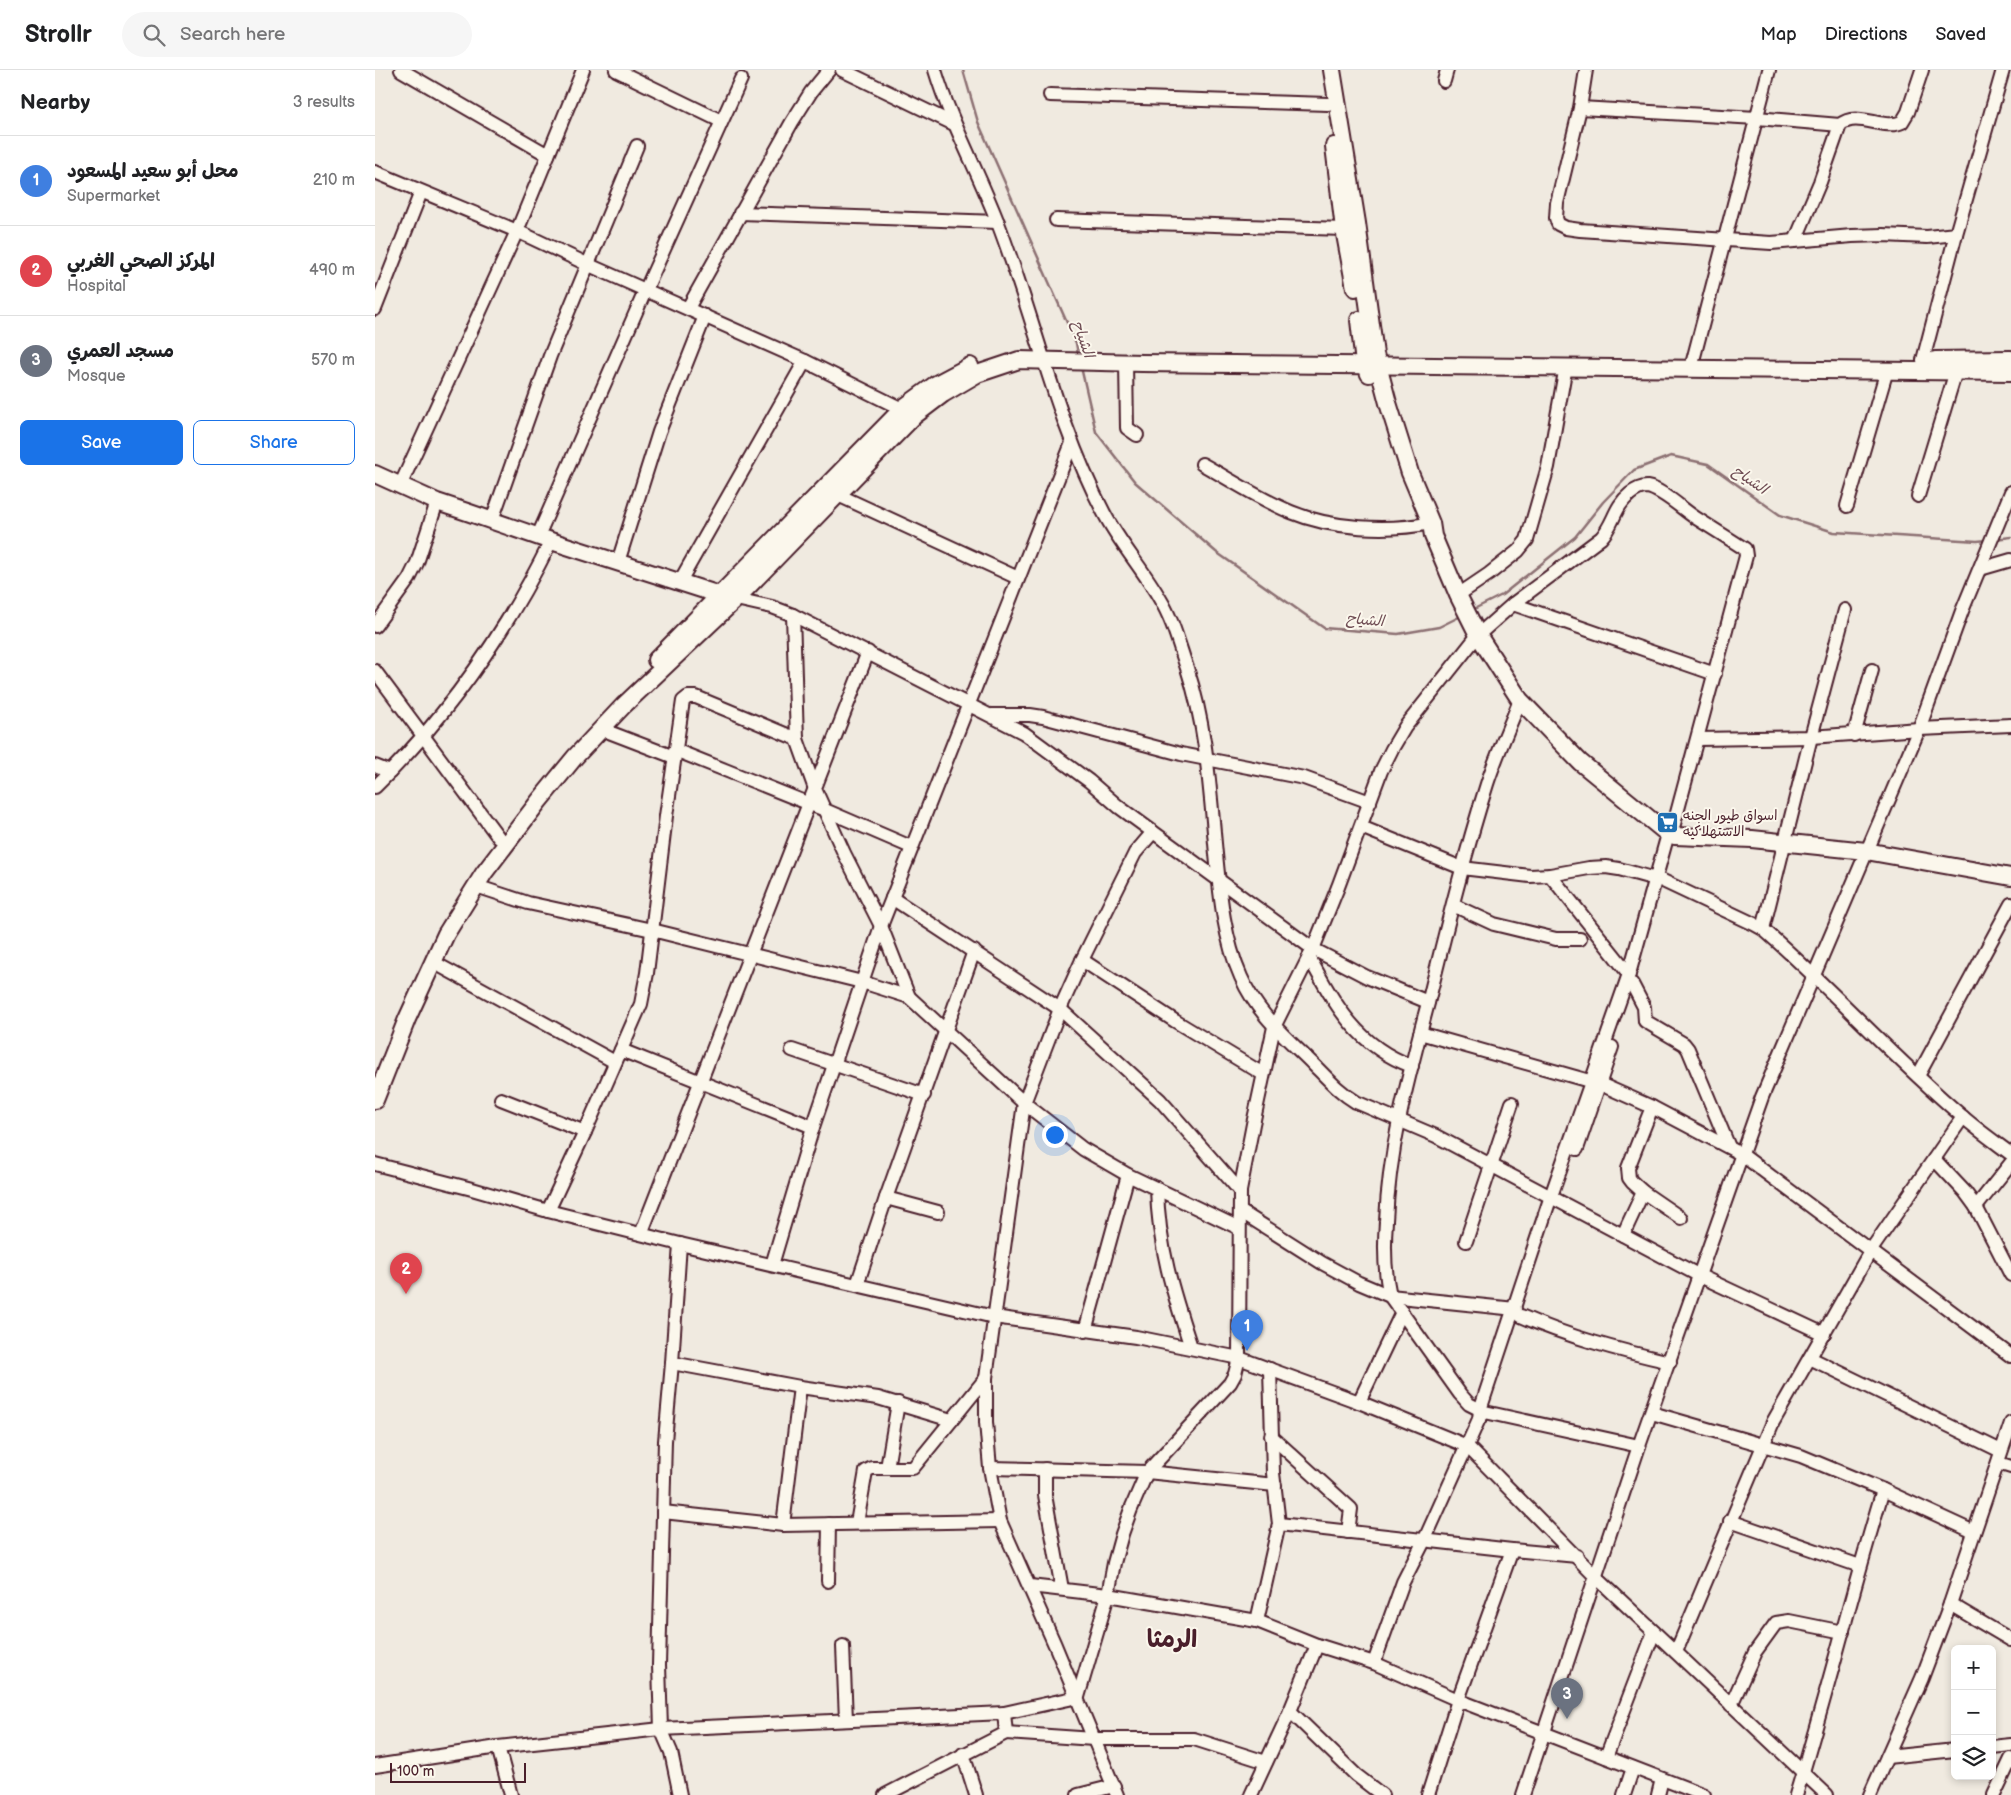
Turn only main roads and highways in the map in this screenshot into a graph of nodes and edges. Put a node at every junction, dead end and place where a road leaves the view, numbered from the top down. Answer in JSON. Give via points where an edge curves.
{"nodes":[{"id":1,"x":1323,"y":70,"type":"edge"},
{"id":2,"x":1332,"y":70,"type":"edge"},
{"id":3,"x":1088,"y":358,"type":"junction"},
{"id":4,"x":2011,"y":359,"type":"edge"},
{"id":5,"x":1371,"y":360,"type":"junction"},
{"id":6,"x":1692,"y":363,"type":"junction"},
{"id":7,"x":2011,"y":372,"type":"edge"},
{"id":8,"x":908,"y":412,"type":"junction"},
{"id":9,"x":375,"y":474,"type":"edge"},
{"id":10,"x":684,"y":584,"type":"junction"},
{"id":11,"x":728,"y":597,"type":"junction"},
{"id":12,"x":697,"y":618,"type":"junction"},
{"id":13,"x":2011,"y":876,"type":"edge"},
{"id":14,"x":427,"y":969,"type":"junction"},
{"id":15,"x":375,"y":1076,"type":"edge"},
{"id":16,"x":375,"y":1100,"type":"edge"}],
"edges":[{"from":1,"to":5,"type":"main road","via":[[1344,229]]},
{"from":2,"to":5,"type":"main road"},
{"from":3,"to":5,"type":"main road"},
{"from":3,"to":5,"type":"main road","via":[[1126,362]]},
{"from":3,"to":8,"type":"main road","via":[[1050,356],[1019,360],[977,374]]},
{"from":4,"to":6,"type":"main road"},
{"from":5,"to":6,"type":"main road"},
{"from":5,"to":6,"type":"main road","via":[[1566,366]]},
{"from":5,"to":13,"type":"main road","via":[[1393,454],[1475,631],[1520,700],[1580,762],[1672,831],[1866,851]]},
{"from":6,"to":7,"type":"main road"},
{"from":8,"to":11,"type":"main road"},
{"from":8,"to":11,"type":"main road","via":[[838,495]]},
{"from":9,"to":10,"type":"main road","via":[[437,502]]},
{"from":10,"to":11,"type":"main road"},
{"from":10,"to":12,"type":"main road","via":[[694,596]]},
{"from":11,"to":12,"type":"main road"},
{"from":11,"to":14,"type":"main road","via":[[575,756],[476,886]]},
{"from":12,"to":14,"type":"main road","via":[[555,765],[499,838],[444,920]]},
{"from":14,"to":15,"type":"main road"},
{"from":14,"to":16,"type":"main road"}]}
